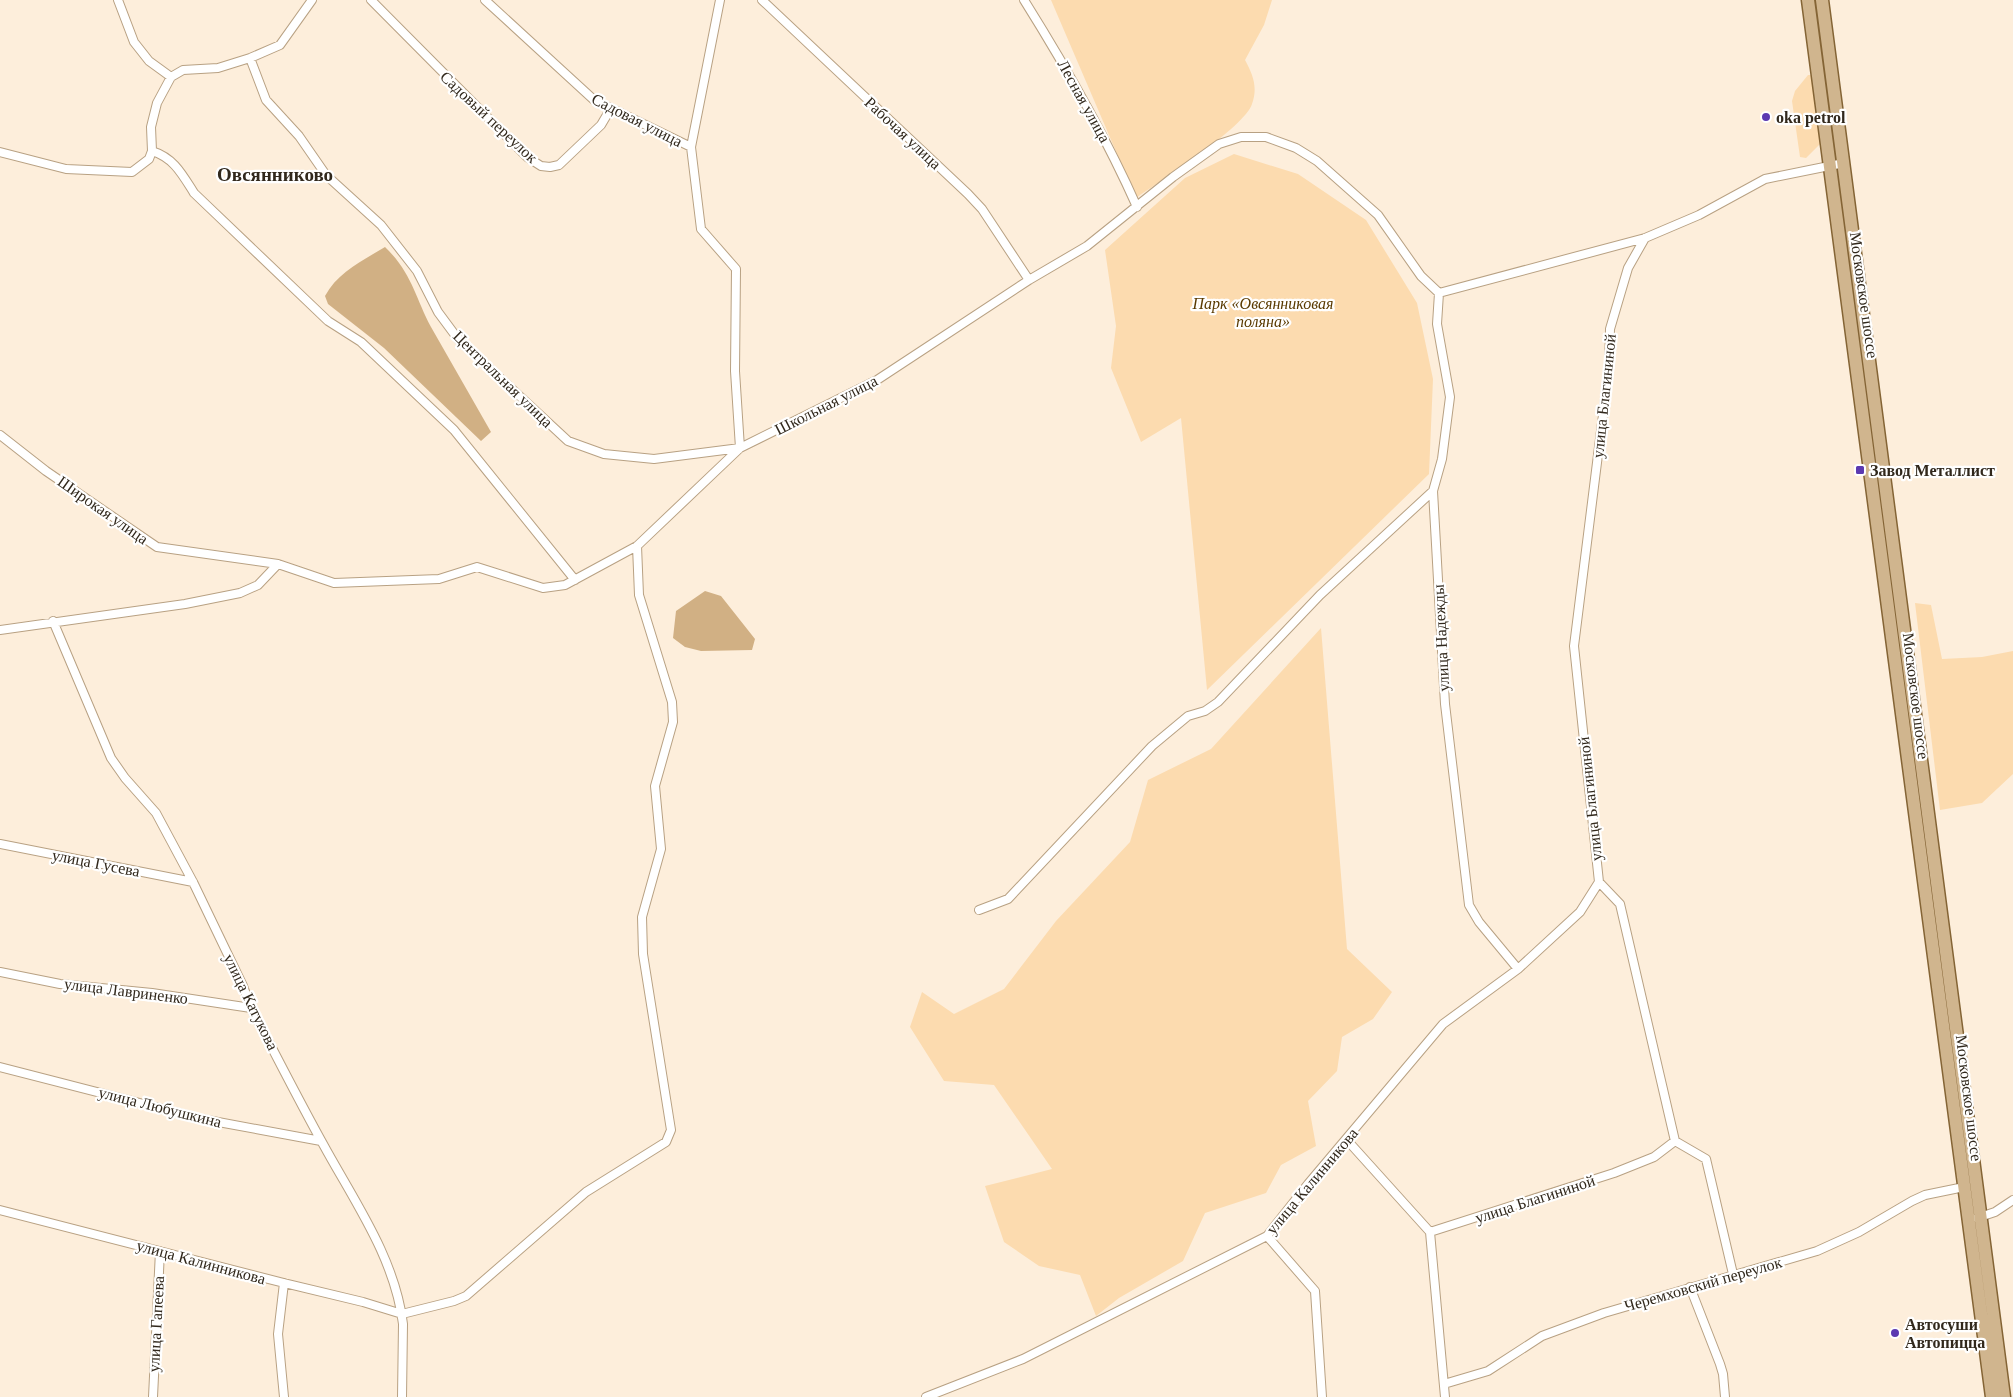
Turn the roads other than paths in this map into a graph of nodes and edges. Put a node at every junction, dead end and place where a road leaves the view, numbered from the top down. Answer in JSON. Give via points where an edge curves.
{"nodes":[{"id":1,"x":118,"y":0,"type":"edge"},
{"id":2,"x":312,"y":0,"type":"edge"},
{"id":3,"x":370,"y":0,"type":"edge"},
{"id":4,"x":485,"y":0,"type":"edge"},
{"id":5,"x":720,"y":0,"type":"edge"},
{"id":6,"x":762,"y":0,"type":"edge"},
{"id":7,"x":1024,"y":0,"type":"edge"},
{"id":8,"x":1808,"y":0,"type":"edge"},
{"id":9,"x":1822,"y":0,"type":"edge"},
{"id":10,"x":250,"y":58,"type":"junction"},
{"id":11,"x":171,"y":77,"type":"junction"},
{"id":12,"x":611,"y":108,"type":"junction"},
{"id":13,"x":691,"y":147,"type":"junction"},
{"id":14,"x":152,"y":151,"type":"junction"},
{"id":15,"x":0,"y":152,"type":"edge"},
{"id":16,"x":1844,"y":163,"type":"junction"},
{"id":17,"x":1830,"y":165,"type":"junction"},
{"id":18,"x":1138,"y":207,"type":"junction"},
{"id":19,"x":1645,"y":238,"type":"junction"},
{"id":20,"x":1029,"y":280,"type":"junction"},
{"id":21,"x":1439,"y":292,"type":"junction"},
{"id":22,"x":0,"y":436,"type":"edge"},
{"id":23,"x":740,"y":448,"type":"junction"},
{"id":24,"x":1433,"y":491,"type":"junction"},
{"id":25,"x":637,"y":546,"type":"junction"},
{"id":26,"x":278,"y":564,"type":"junction"},
{"id":27,"x":575,"y":580,"type":"junction"},
{"id":28,"x":53,"y":621,"type":"junction"},
{"id":29,"x":0,"y":630,"type":"edge"},
{"id":30,"x":0,"y":844,"type":"edge"},
{"id":31,"x":193,"y":882,"type":"junction"},
{"id":32,"x":1598,"y":882,"type":"junction"},
{"id":33,"x":979,"y":910,"type":"dead end"},
{"id":34,"x":1518,"y":968,"type":"junction"},
{"id":35,"x":0,"y":972,"type":"edge"},
{"id":36,"x":252,"y":1008,"type":"junction"},
{"id":37,"x":0,"y":1067,"type":"edge"},
{"id":38,"x":1347,"y":1140,"type":"junction"},
{"id":39,"x":321,"y":1141,"type":"junction"},
{"id":40,"x":1675,"y":1141,"type":"junction"},
{"id":41,"x":1964,"y":1187,"type":"junction"},
{"id":42,"x":2013,"y":1200,"type":"edge"},
{"id":43,"x":0,"y":1210,"type":"edge"},
{"id":44,"x":1974,"y":1219,"type":"junction"},
{"id":45,"x":1430,"y":1232,"type":"junction"},
{"id":46,"x":1267,"y":1236,"type":"junction"},
{"id":47,"x":160,"y":1251,"type":"junction"},
{"id":48,"x":1733,"y":1274,"type":"junction"},
{"id":49,"x":284,"y":1283,"type":"junction"},
{"id":50,"x":1690,"y":1287,"type":"junction"},
{"id":51,"x":402,"y":1314,"type":"junction"},
{"id":52,"x":1444,"y":1384,"type":"junction"},
{"id":53,"x":153,"y":1397,"type":"edge"},
{"id":54,"x":284,"y":1397,"type":"edge"},
{"id":55,"x":402,"y":1397,"type":"edge"},
{"id":56,"x":926,"y":1397,"type":"edge"},
{"id":57,"x":1322,"y":1397,"type":"edge"},
{"id":58,"x":1445,"y":1397,"type":"edge"},
{"id":59,"x":1725,"y":1397,"type":"edge"},
{"id":60,"x":1992,"y":1397,"type":"edge"},
{"id":61,"x":2004,"y":1397,"type":"edge"}],
"edges":[{"from":1,"to":11,"type":"street","via":[[134,42],[149,61]]},
{"from":2,"to":10,"type":"street","via":[[280,44]]},
{"from":3,"to":12,"type":"street","name":"Садовый переулок","via":[[527,156],[541,166],[559,165],[601,125]]},
{"from":4,"to":12,"type":"street","name":"Садовая улица","via":[[594,100]]},
{"from":5,"to":13,"type":"street"},
{"from":6,"to":20,"type":"street","name":"Рабочая улица","via":[[968,194],[982,209]]},
{"from":7,"to":18,"type":"street","name":"Лесная улица","via":[[1103,133]]},
{"from":8,"to":17,"type":"main road","name":"Московское шоссе"},
{"from":9,"to":16,"type":"main road","name":"Московское шоссе"},
{"from":10,"to":11,"type":"street","via":[[218,68],[183,70]]},
{"from":10,"to":23,"type":"street","name":"Центральная улица","via":[[266,100],[299,136],[326,175],[381,225],[417,271],[438,312],[458,339],[568,441],[604,454],[654,459]]},
{"from":11,"to":14,"type":"street","via":[[157,103],[151,128]]},
{"from":12,"to":13,"type":"street","name":"Садовая улица"},
{"from":13,"to":23,"type":"street","name":"Садовая улица","via":[[702,229],[736,268],[735,371]]},
{"from":14,"to":15,"type":"street","via":[[142,166],[123,173],[66,169]]},
{"from":14,"to":27,"type":"street","via":[[164,155],[179,169],[194,193],[328,322],[361,342],[454,430]]},
{"from":16,"to":17,"type":"street"},
{"from":16,"to":44,"type":"main road","name":"Московское шоссе"},
{"from":17,"to":19,"type":"street","via":[[1765,179],[1699,215]]},
{"from":17,"to":41,"type":"main road","name":"Московское шоссе"},
{"from":18,"to":20,"type":"street","name":"Школьная улица","via":[[1087,246]]},
{"from":18,"to":21,"type":"street","name":"Школьная улица","via":[[1219,144],[1241,137],[1266,137],[1296,148],[1317,161],[1365,202],[1378,215],[1421,276]]},
{"from":19,"to":21,"type":"street"},
{"from":19,"to":32,"type":"street","name":"улица Благининой","via":[[1628,268],[1610,329],[1609,366],[1574,646]]},
{"from":20,"to":23,"type":"street","name":"Школьная улица","via":[[877,380]]},
{"from":21,"to":24,"type":"street","name":"улица Надежды","via":[[1437,324],[1450,397],[1442,458]]},
{"from":22,"to":26,"type":"street","name":"Широкая улица","via":[[157,547]]},
{"from":23,"to":25,"type":"street","name":"Школьная улица"},
{"from":24,"to":33,"type":"street","via":[[1320,595],[1218,702],[1205,711],[1188,716],[1152,746],[1008,899]]},
{"from":24,"to":34,"type":"street","name":"улица Надежды","via":[[1444,704],[1469,905],[1479,922]]},
{"from":25,"to":27,"type":"street","name":"Школьная улица"},
{"from":25,"to":51,"type":"street","via":[[639,595],[672,702],[673,716],[655,786],[661,849],[642,917],[643,954],[671,1130],[666,1142],[654,1152],[586,1192],[466,1296]]},
{"from":26,"to":27,"type":"street","name":"Широкая улица","via":[[334,583],[439,579],[477,567],[543,588],[566,585]]},
{"from":26,"to":28,"type":"street","via":[[258,585],[240,592],[185,604]]},
{"from":28,"to":29,"type":"street"},
{"from":28,"to":31,"type":"street","name":"улица Катукова","via":[[111,758],[156,812]]},
{"from":30,"to":31,"type":"street","name":"улица Гусева"},
{"from":31,"to":36,"type":"street","name":"улица Катукова"},
{"from":32,"to":34,"type":"street","name":"улица Калинникова","via":[[1580,912]]},
{"from":32,"to":40,"type":"street","name":"улица Благининой","via":[[1620,904]]},
{"from":34,"to":38,"type":"street","name":"улица Калинникова","via":[[1442,1024]]},
{"from":35,"to":36,"type":"street","name":"улица Лавриненко","via":[[60,984]]},
{"from":36,"to":39,"type":"street","name":"улица Катукова"},
{"from":37,"to":39,"type":"street","name":"улица Любушкина","via":[[202,1119]]},
{"from":38,"to":45,"type":"street"},
{"from":38,"to":46,"type":"street","name":"улица Калинникова"},
{"from":39,"to":51,"type":"street","name":"улица Катукова","via":[[385,1256]]},
{"from":40,"to":45,"type":"street","name":"улица Благининой","via":[[1654,1157],[1614,1173]]},
{"from":40,"to":48,"type":"street","via":[[1706,1159]]},
{"from":41,"to":44,"type":"main road","name":"Московское шоссе"},
{"from":41,"to":48,"type":"street","name":"Черемховский переулок","via":[[1925,1195],[1818,1251]]},
{"from":42,"to":44,"type":"street"},
{"from":43,"to":47,"type":"street","name":"улица Калинникова"},
{"from":44,"to":60,"type":"main road","name":"Московское шоссе"},
{"from":44,"to":61,"type":"main road","name":"Московское шоссе"},
{"from":45,"to":52,"type":"street"},
{"from":46,"to":56,"type":"street","name":"улица Калинникова","via":[[1023,1360]]},
{"from":46,"to":57,"type":"street","via":[[1315,1291]]},
{"from":47,"to":49,"type":"street","name":"улица Калинникова"},
{"from":47,"to":53,"type":"street","name":"улица Гапеева"},
{"from":48,"to":50,"type":"street","name":"Черемховский переулок"},
{"from":49,"to":51,"type":"street","name":"улица Калинникова"},
{"from":49,"to":54,"type":"street","via":[[278,1334]]},
{"from":50,"to":52,"type":"street","name":"Черемховский переулок","via":[[1542,1336],[1488,1371]]},
{"from":50,"to":59,"type":"street","via":[[1720,1364]]},
{"from":51,"to":55,"type":"street","name":"улица Катукова"},
{"from":52,"to":58,"type":"street"}]}
